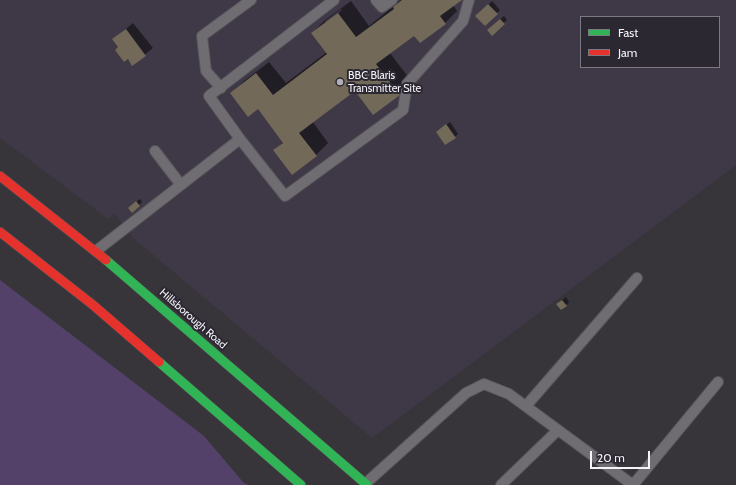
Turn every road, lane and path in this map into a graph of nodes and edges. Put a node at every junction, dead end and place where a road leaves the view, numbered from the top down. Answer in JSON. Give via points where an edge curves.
{"nodes":[{"id":1,"x":251,"y":0,"type":"edge"},
{"id":2,"x":334,"y":0,"type":"edge"},
{"id":3,"x":376,"y":0,"type":"edge"},
{"id":4,"x":392,"y":0,"type":"edge"},
{"id":5,"x":469,"y":0,"type":"edge"},
{"id":6,"x":221,"y":88,"type":"junction"},
{"id":7,"x":240,"y":139,"type":"junction"},
{"id":8,"x":154,"y":151,"type":"dead end"},
{"id":9,"x":0,"y":176,"type":"edge"},
{"id":10,"x":182,"y":185,"type":"junction"},
{"id":11,"x":0,"y":232,"type":"edge"},
{"id":12,"x":96,"y":251,"type":"junction"},
{"id":13,"x":637,"y":278,"type":"dead end"},
{"id":14,"x":718,"y":382,"type":"dead end"},
{"id":15,"x":526,"y":406,"type":"junction"},
{"id":16,"x":558,"y":430,"type":"junction"},
{"id":17,"x":366,"y":484,"type":"edge"},
{"id":18,"x":301,"y":485,"type":"edge"},
{"id":19,"x":501,"y":485,"type":"edge"},
{"id":20,"x":633,"y":485,"type":"edge"}],
"edges":[{"from":1,"to":6,"type":"lane","via":[[202,36],[206,71]]},
{"from":2,"to":6,"type":"lane"},
{"from":3,"to":4,"type":"lane","via":[[382,7]]},
{"from":5,"to":7,"type":"lane","via":[[463,21],[407,84],[403,110],[286,196]]},
{"from":6,"to":7,"type":"lane","via":[[209,96]]},
{"from":7,"to":10,"type":"lane"},
{"from":8,"to":10,"type":"lane"},
{"from":9,"to":12,"type":"highway","name":"Hillsborough Road"},
{"from":10,"to":12,"type":"lane"},
{"from":11,"to":18,"type":"highway","via":[[93,305]]},
{"from":12,"to":17,"type":"highway","name":"Hillsborough Road"},
{"from":13,"to":15,"type":"lane"},
{"from":14,"to":20,"type":"lane"},
{"from":15,"to":16,"type":"lane"},
{"from":15,"to":17,"type":"lane","via":[[508,394],[484,384],[466,394]]},
{"from":16,"to":19,"type":"lane"},
{"from":16,"to":20,"type":"lane"}]}
